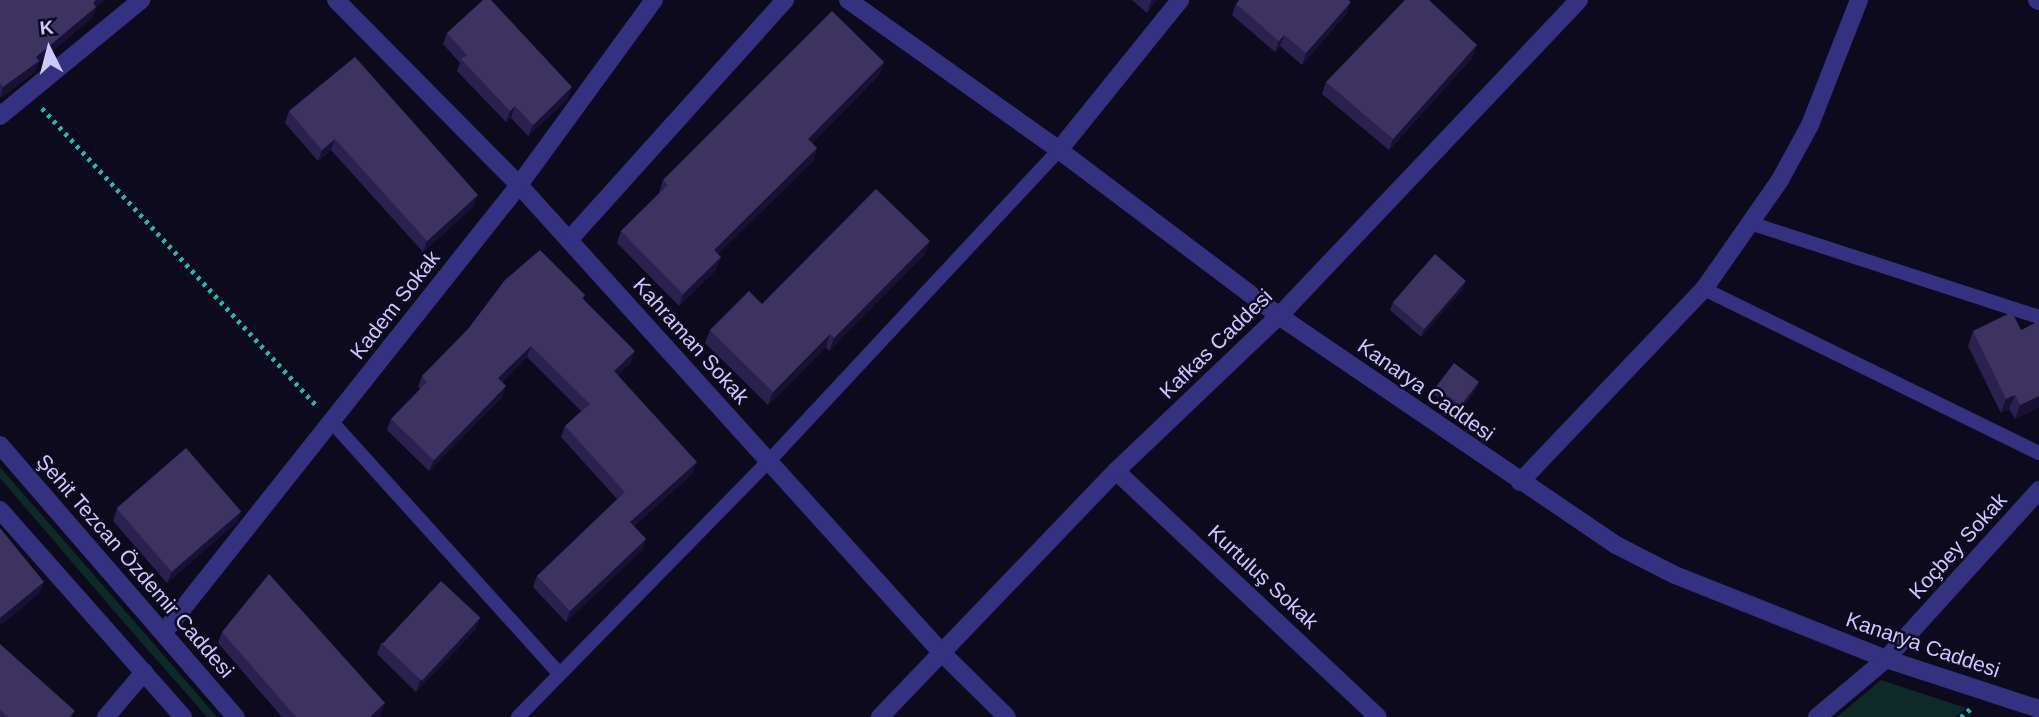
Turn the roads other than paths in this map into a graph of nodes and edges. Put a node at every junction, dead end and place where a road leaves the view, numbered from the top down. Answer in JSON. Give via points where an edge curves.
{"nodes":[{"id":1,"x":141,"y":0,"type":"edge"},
{"id":2,"x":336,"y":0,"type":"edge"},
{"id":3,"x":654,"y":0,"type":"edge"},
{"id":4,"x":785,"y":0,"type":"edge"},
{"id":5,"x":848,"y":0,"type":"edge"},
{"id":6,"x":1180,"y":0,"type":"edge"},
{"id":7,"x":1579,"y":0,"type":"edge"},
{"id":8,"x":1860,"y":0,"type":"edge"},
{"id":9,"x":0,"y":116,"type":"edge"},
{"id":10,"x":1059,"y":150,"type":"junction"},
{"id":11,"x":519,"y":185,"type":"junction"},
{"id":12,"x":1750,"y":223,"type":"junction"},
{"id":13,"x":569,"y":240,"type":"junction"},
{"id":14,"x":1704,"y":289,"type":"junction"},
{"id":15,"x":1279,"y":316,"type":"junction"},
{"id":16,"x":2039,"y":317,"type":"edge"},
{"id":17,"x":331,"y":421,"type":"junction"},
{"id":18,"x":0,"y":445,"type":"edge"},
{"id":19,"x":2039,"y":453,"type":"edge"},
{"id":20,"x":769,"y":461,"type":"junction"},
{"id":21,"x":1116,"y":471,"type":"junction"},
{"id":22,"x":1520,"y":482,"type":"junction"},
{"id":23,"x":2039,"y":490,"type":"edge"},
{"id":24,"x":0,"y":510,"type":"edge"},
{"id":25,"x":164,"y":632,"type":"junction"},
{"id":26,"x":942,"y":653,"type":"junction"},
{"id":27,"x":1886,"y":659,"type":"junction"},
{"id":28,"x":144,"y":672,"type":"junction"},
{"id":29,"x":559,"y":673,"type":"junction"},
{"id":30,"x":2039,"y":709,"type":"edge"},
{"id":31,"x":106,"y":717,"type":"edge"},
{"id":32,"x":183,"y":717,"type":"edge"},
{"id":33,"x":236,"y":717,"type":"edge"},
{"id":34,"x":518,"y":717,"type":"edge"},
{"id":35,"x":880,"y":717,"type":"edge"},
{"id":36,"x":1007,"y":717,"type":"edge"},
{"id":37,"x":1378,"y":717,"type":"edge"},
{"id":38,"x":1817,"y":717,"type":"edge"}],
"edges":[{"from":1,"to":9,"type":"street"},
{"from":2,"to":11,"type":"street","name":"Kahraman Sokak"},
{"from":3,"to":11,"type":"street","name":"Kadem Sokak"},
{"from":4,"to":13,"type":"street"},
{"from":5,"to":10,"type":"street","name":"Kanarya Caddesi"},
{"from":6,"to":10,"type":"street"},
{"from":7,"to":15,"type":"street","name":"Kafkas Caddesi"},
{"from":8,"to":12,"type":"street","via":[[1810,125]]},
{"from":10,"to":15,"type":"street","name":"Kanarya Caddesi"},
{"from":10,"to":20,"type":"lane"},
{"from":11,"to":13,"type":"street","name":"Kahraman Sokak"},
{"from":11,"to":17,"type":"street","name":"Kadem Sokak"},
{"from":12,"to":14,"type":"street"},
{"from":12,"to":16,"type":"lane"},
{"from":13,"to":20,"type":"street","name":"Kahraman Sokak"},
{"from":14,"to":19,"type":"lane"},
{"from":14,"to":22,"type":"street"},
{"from":15,"to":21,"type":"street","name":"Kafkas Caddesi"},
{"from":15,"to":22,"type":"street","name":"Kanarya Caddesi"},
{"from":17,"to":25,"type":"street","name":"Kadem Sokak"},
{"from":17,"to":29,"type":"lane"},
{"from":18,"to":25,"type":"street","name":"Şehit Tezcan Özdemir Caddesi"},
{"from":20,"to":26,"type":"street","name":"Kahraman Sokak"},
{"from":20,"to":29,"type":"lane"},
{"from":21,"to":26,"type":"street","name":"Kafkas Caddesi"},
{"from":21,"to":37,"type":"street","name":"Kurtuluş Sokak"},
{"from":22,"to":27,"type":"street","name":"Kanarya Caddesi","via":[[1616,545],[1675,575]]},
{"from":23,"to":27,"type":"street","name":"Koçbey Sokak"},
{"from":24,"to":28,"type":"street"},
{"from":25,"to":33,"type":"street","name":"Şehit Tezcan Özdemir Caddesi"},
{"from":26,"to":35,"type":"street","name":"Kafkas Caddesi"},
{"from":26,"to":36,"type":"street","name":"Kahraman Sokak"},
{"from":27,"to":30,"type":"street","name":"Kanarya Caddesi"},
{"from":27,"to":38,"type":"street","name":"Koçbey Sokak"},
{"from":28,"to":31,"type":"street"},
{"from":28,"to":32,"type":"street"},
{"from":29,"to":34,"type":"lane"}]}
